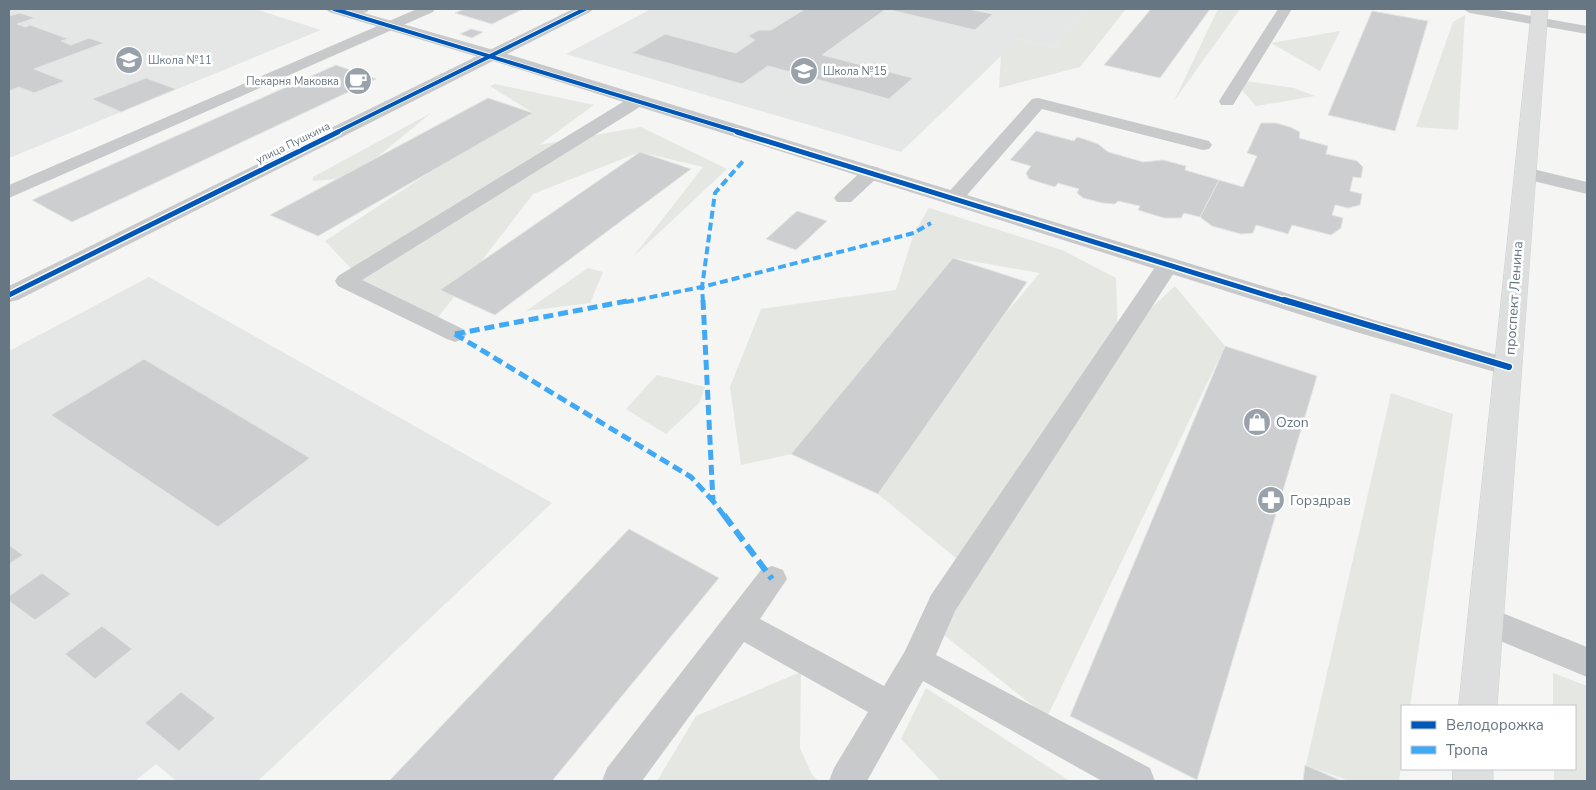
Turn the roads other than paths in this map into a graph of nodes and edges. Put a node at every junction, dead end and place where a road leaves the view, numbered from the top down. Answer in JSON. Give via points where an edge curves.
{"nodes":[{"id":1,"x":334,"y":9,"type":"edge"},
{"id":2,"x":428,"y":9,"type":"edge"},
{"id":3,"x":585,"y":9,"type":"edge"},
{"id":4,"x":1285,"y":9,"type":"edge"},
{"id":5,"x":1470,"y":9,"type":"edge"},
{"id":6,"x":356,"y":11,"type":"edge"},
{"id":7,"x":1539,"y":15,"type":"edge"},
{"id":8,"x":389,"y":25,"type":"junction"},
{"id":9,"x":1587,"y":30,"type":"edge"},
{"id":10,"x":491,"y":56,"type":"junction"},
{"id":11,"x":636,"y":100,"type":"junction"},
{"id":12,"x":1227,"y":101,"type":"dead end"},
{"id":13,"x":1203,"y":145,"type":"dead end"},
{"id":14,"x":872,"y":172,"type":"junction"},
{"id":15,"x":1524,"y":173,"type":"junction"},
{"id":16,"x":1587,"y":188,"type":"edge"},
{"id":17,"x":9,"y":192,"type":"edge"},
{"id":18,"x":844,"y":198,"type":"dead end"},
{"id":19,"x":954,"y":198,"type":"junction"},
{"id":20,"x":1168,"y":265,"type":"junction"},
{"id":21,"x":9,"y":294,"type":"edge"},
{"id":22,"x":455,"y":334,"type":"dead end"},
{"id":23,"x":1509,"y":367,"type":"junction"},
{"id":24,"x":772,"y":579,"type":"dead end"},
{"id":25,"x":1485,"y":620,"type":"junction"},
{"id":26,"x":741,"y":624,"type":"junction"},
{"id":27,"x":917,"y":661,"type":"junction"},
{"id":28,"x":1587,"y":662,"type":"edge"},
{"id":29,"x":1478,"y":705,"type":"edge"},
{"id":30,"x":891,"y":707,"type":"junction"},
{"id":31,"x":620,"y":781,"type":"edge"},
{"id":32,"x":847,"y":781,"type":"edge"},
{"id":33,"x":1137,"y":781,"type":"edge"}],
"edges":[{"from":1,"to":6,"type":"street"},
{"from":2,"to":8,"type":"lane"},
{"from":3,"to":10,"type":"street","name":"улица Пушкина"},
{"from":4,"to":12,"type":"lane"},
{"from":5,"to":7,"type":"lane"},
{"from":6,"to":8,"type":"street"},
{"from":7,"to":9,"type":"lane"},
{"from":7,"to":15,"type":"main road","name":"проспект Ленина"},
{"from":8,"to":10,"type":"street"},
{"from":8,"to":17,"type":"lane"},
{"from":10,"to":11,"type":"street"},
{"from":10,"to":21,"type":"street","name":"улица Пушкина"},
{"from":11,"to":14,"type":"street"},
{"from":11,"to":22,"type":"lane","via":[[346,281]]},
{"from":13,"to":19,"type":"lane","via":[[1038,103]]},
{"from":14,"to":18,"type":"lane"},
{"from":14,"to":19,"type":"street"},
{"from":15,"to":16,"type":"lane"},
{"from":15,"to":23,"type":"main road","name":"проспект Ленина"},
{"from":19,"to":20,"type":"street"},
{"from":20,"to":23,"type":"street"},
{"from":20,"to":27,"type":"lane","via":[[942,604]]},
{"from":23,"to":25,"type":"main road","name":"проспект Ленина"},
{"from":24,"to":26,"type":"lane"},
{"from":25,"to":28,"type":"lane"},
{"from":25,"to":29,"type":"main road","name":"проспект Ленина"},
{"from":26,"to":30,"type":"lane"},
{"from":26,"to":31,"type":"lane"},
{"from":27,"to":30,"type":"lane"},
{"from":27,"to":33,"type":"lane"},
{"from":30,"to":32,"type":"lane"}]}
